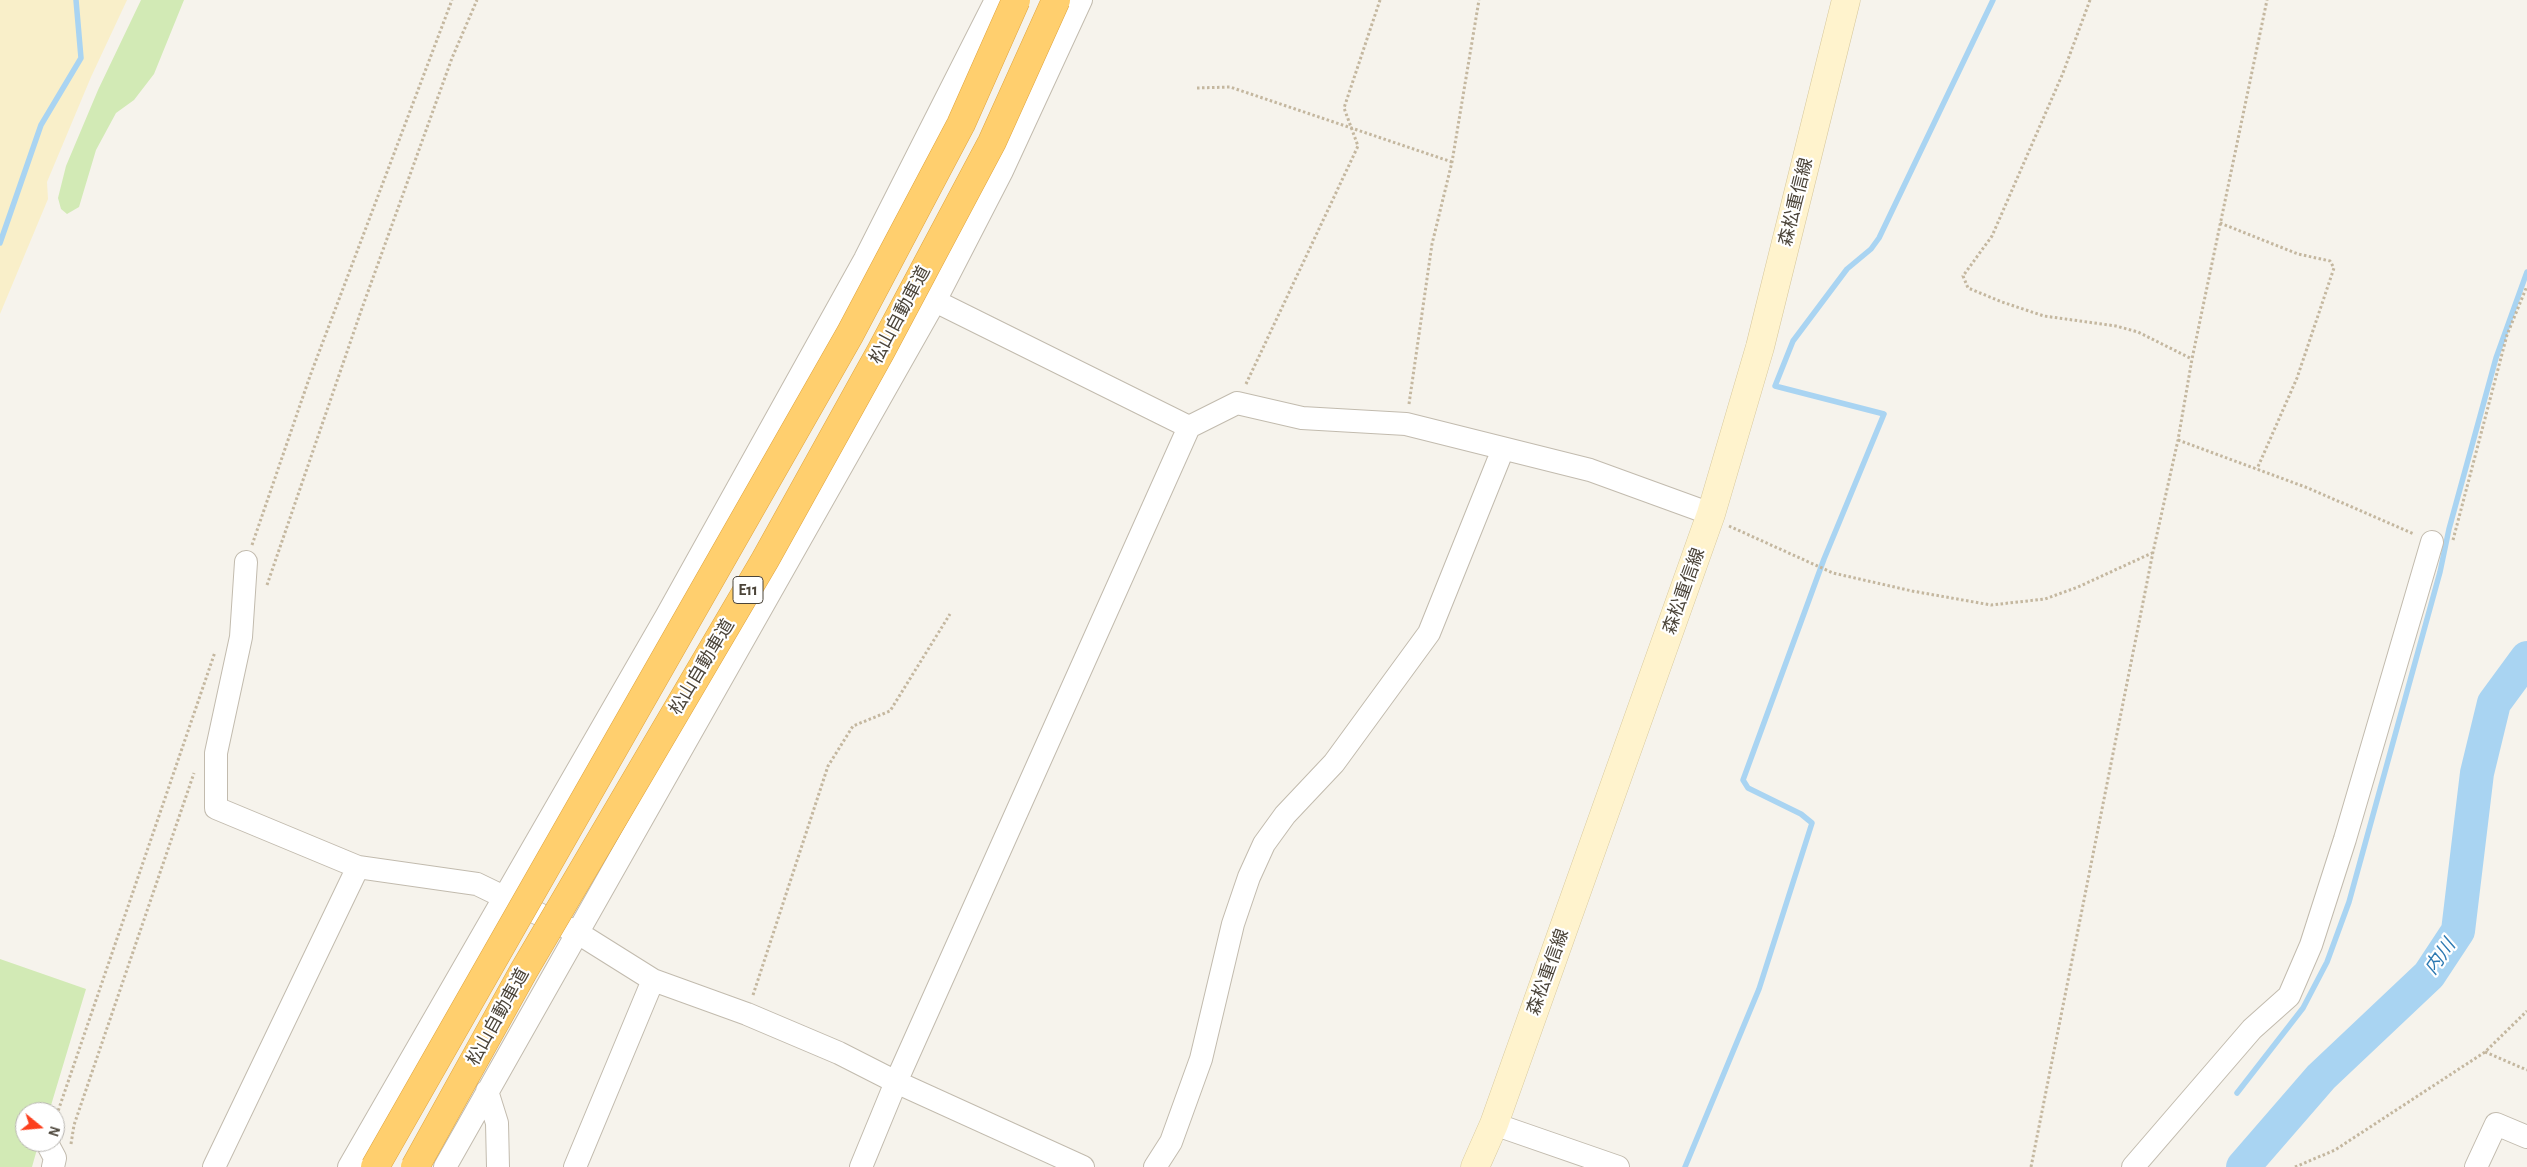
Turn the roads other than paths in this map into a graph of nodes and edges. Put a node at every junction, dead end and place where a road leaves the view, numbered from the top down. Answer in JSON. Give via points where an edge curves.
{"nodes":[{"id":1,"x":996,"y":0,"type":"edge"},
{"id":2,"x":1016,"y":0,"type":"edge"},
{"id":3,"x":1056,"y":0,"type":"edge"},
{"id":4,"x":1081,"y":0,"type":"edge"},
{"id":5,"x":1846,"y":0,"type":"edge"},
{"id":6,"x":935,"y":301,"type":"junction"},
{"id":7,"x":1188,"y":427,"type":"junction"},
{"id":8,"x":1503,"y":448,"type":"junction"},
{"id":9,"x":1711,"y":514,"type":"junction"},
{"id":10,"x":2432,"y":542,"type":"road end"},
{"id":11,"x":246,"y":562,"type":"dead end"},
{"id":12,"x":358,"y":868,"type":"junction"},
{"id":13,"x":504,"y":896,"type":"junction"},
{"id":14,"x":578,"y":933,"type":"junction"},
{"id":15,"x":653,"y":980,"type":"junction"},
{"id":16,"x":896,"y":1082,"type":"junction"},
{"id":17,"x":487,"y":1091,"type":"junction"},
{"id":18,"x":1494,"y":1124,"type":"junction"},
{"id":19,"x":2527,"y":1137,"type":"edge"},
{"id":20,"x":51,"y":1152,"type":"edge"},
{"id":21,"x":501,"y":1166,"type":"edge"},
{"id":22,"x":53,"y":1167,"type":"edge"},
{"id":23,"x":214,"y":1167,"type":"edge"},
{"id":24,"x":349,"y":1167,"type":"edge"},
{"id":25,"x":375,"y":1167,"type":"edge"},
{"id":26,"x":415,"y":1167,"type":"edge"},
{"id":27,"x":445,"y":1167,"type":"edge"},
{"id":28,"x":575,"y":1167,"type":"edge"},
{"id":29,"x":860,"y":1167,"type":"edge"},
{"id":30,"x":1083,"y":1167,"type":"edge"},
{"id":31,"x":1155,"y":1167,"type":"edge"},
{"id":32,"x":1476,"y":1167,"type":"edge"},
{"id":33,"x":1618,"y":1167,"type":"edge"},
{"id":34,"x":2133,"y":1167,"type":"edge"},
{"id":35,"x":2476,"y":1167,"type":"edge"}],
"edges":[{"from":1,"to":13,"type":"street","via":[[865,259],[667,615]]},
{"from":2,"to":25,"type":"highway","name":"松山自動車道","number":"E11","bridge":true,"via":[[961,124],[850,334]]},
{"from":3,"to":26,"type":"highway","name":"松山自動車道","number":"E11","bridge":true,"via":[[992,142],[881,351],[766,560],[523,972]]},
{"from":4,"to":6,"type":"street","via":[[1002,171]]},
{"from":5,"to":9,"type":"main road","name":"森松重信線","via":[[1760,347]]},
{"from":6,"to":7,"type":"street"},
{"from":6,"to":14,"type":"street"},
{"from":7,"to":8,"type":"street","via":[[1237,403],[1302,418],[1406,424]]},
{"from":7,"to":16,"type":"street"},
{"from":8,"to":9,"type":"street","via":[[1590,470]]},
{"from":8,"to":31,"type":"street","via":[[1430,633],[1334,763],[1285,815],[1264,844],[1233,924],[1201,1059],[1171,1142]]},
{"from":9,"to":18,"type":"main road","name":"森松重信線"},
{"from":10,"to":34,"type":"street","via":[[2345,839],[2311,945],[2289,996],[2252,1029]]},
{"from":11,"to":12,"type":"street","via":[[241,637],[216,753],[216,808]]},
{"from":12,"to":13,"type":"street","via":[[477,884]]},
{"from":12,"to":23,"type":"street"},
{"from":13,"to":14,"type":"street"},
{"from":13,"to":24,"type":"street"},
{"from":14,"to":15,"type":"street"},
{"from":14,"to":17,"type":"street"},
{"from":15,"to":16,"type":"street","via":[[839,1053]]},
{"from":15,"to":28,"type":"street"},
{"from":16,"to":29,"type":"street"},
{"from":16,"to":30,"type":"street"},
{"from":17,"to":21,"type":"street","via":[[497,1123]]},
{"from":17,"to":27,"type":"street"},
{"from":18,"to":32,"type":"main road","name":"森松重信線"},
{"from":18,"to":33,"type":"street"},
{"from":19,"to":35,"type":"street","via":[[2496,1124]]},
{"from":20,"to":22,"type":"street"}]}
